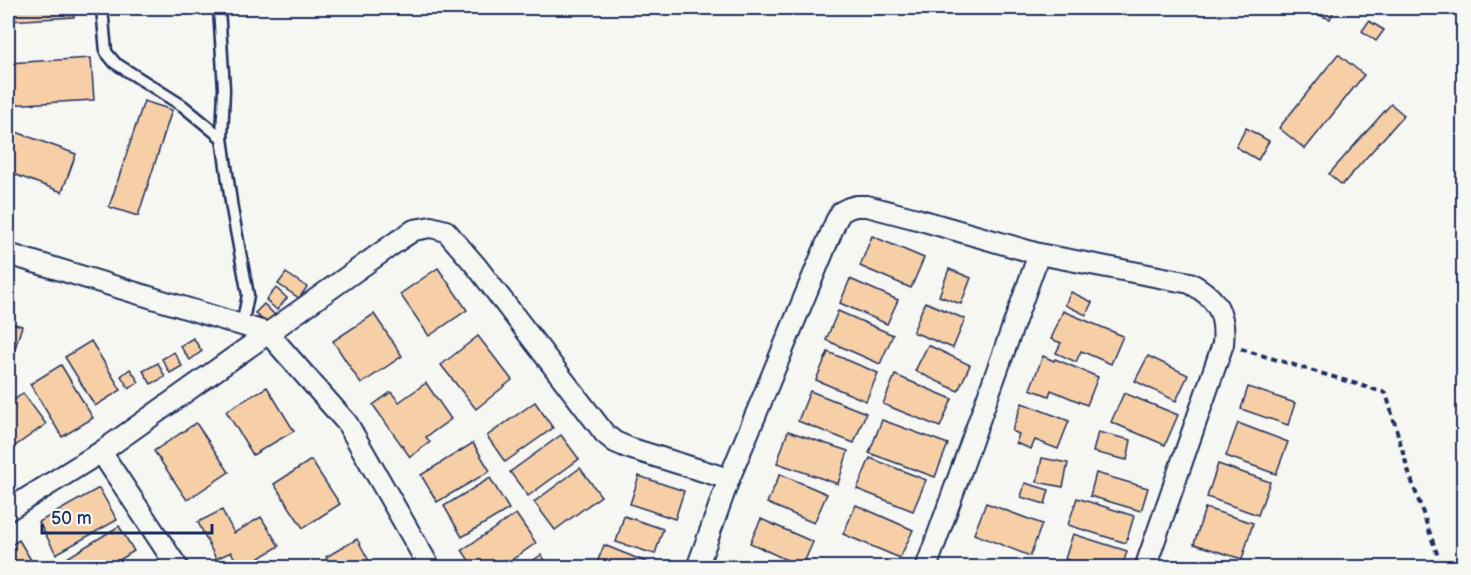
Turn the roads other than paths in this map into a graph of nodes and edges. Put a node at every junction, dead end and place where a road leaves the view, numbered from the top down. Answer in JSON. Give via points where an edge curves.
{"nodes":[{"id":1,"x":102,"y":8,"type":"edge"},
{"id":2,"x":219,"y":8,"type":"edge"},
{"id":3,"x":222,"y":138,"type":"junction"},
{"id":4,"x":8,"y":254,"type":"edge"},
{"id":5,"x":1039,"y":254,"type":"junction"},
{"id":6,"x":242,"y":326,"type":"junction"},
{"id":7,"x":268,"y":333,"type":"junction"},
{"id":8,"x":101,"y":452,"type":"junction"},
{"id":9,"x":729,"y":479,"type":"junction"},
{"id":10,"x":8,"y":510,"type":"edge"},
{"id":11,"x":178,"y":567,"type":"edge"},
{"id":12,"x":430,"y":567,"type":"edge"},
{"id":13,"x":697,"y":567,"type":"edge"},
{"id":14,"x":926,"y":567,"type":"edge"},
{"id":15,"x":1145,"y":567,"type":"edge"}],
"edges":[{"from":1,"to":3,"type":"lane","via":[[106,52],[115,63],[183,106]]},
{"from":2,"to":3,"type":"lane","via":[[224,89]]},
{"from":3,"to":6,"type":"lane","via":[[248,295]]},
{"from":4,"to":6,"type":"street"},
{"from":5,"to":9,"type":"street","via":[[867,206],[842,212]]},
{"from":5,"to":14,"type":"street"},
{"from":5,"to":15,"type":"street","via":[[1190,283],[1213,300],[1225,327],[1223,344]]},
{"from":6,"to":7,"type":"street"},
{"from":7,"to":8,"type":"street"},
{"from":7,"to":9,"type":"street","via":[[414,230],[431,227],[446,231],[605,434],[629,448]]},
{"from":7,"to":12,"type":"street","via":[[347,423]]},
{"from":8,"to":10,"type":"street"},
{"from":8,"to":11,"type":"street"},
{"from":9,"to":13,"type":"street"}]}
